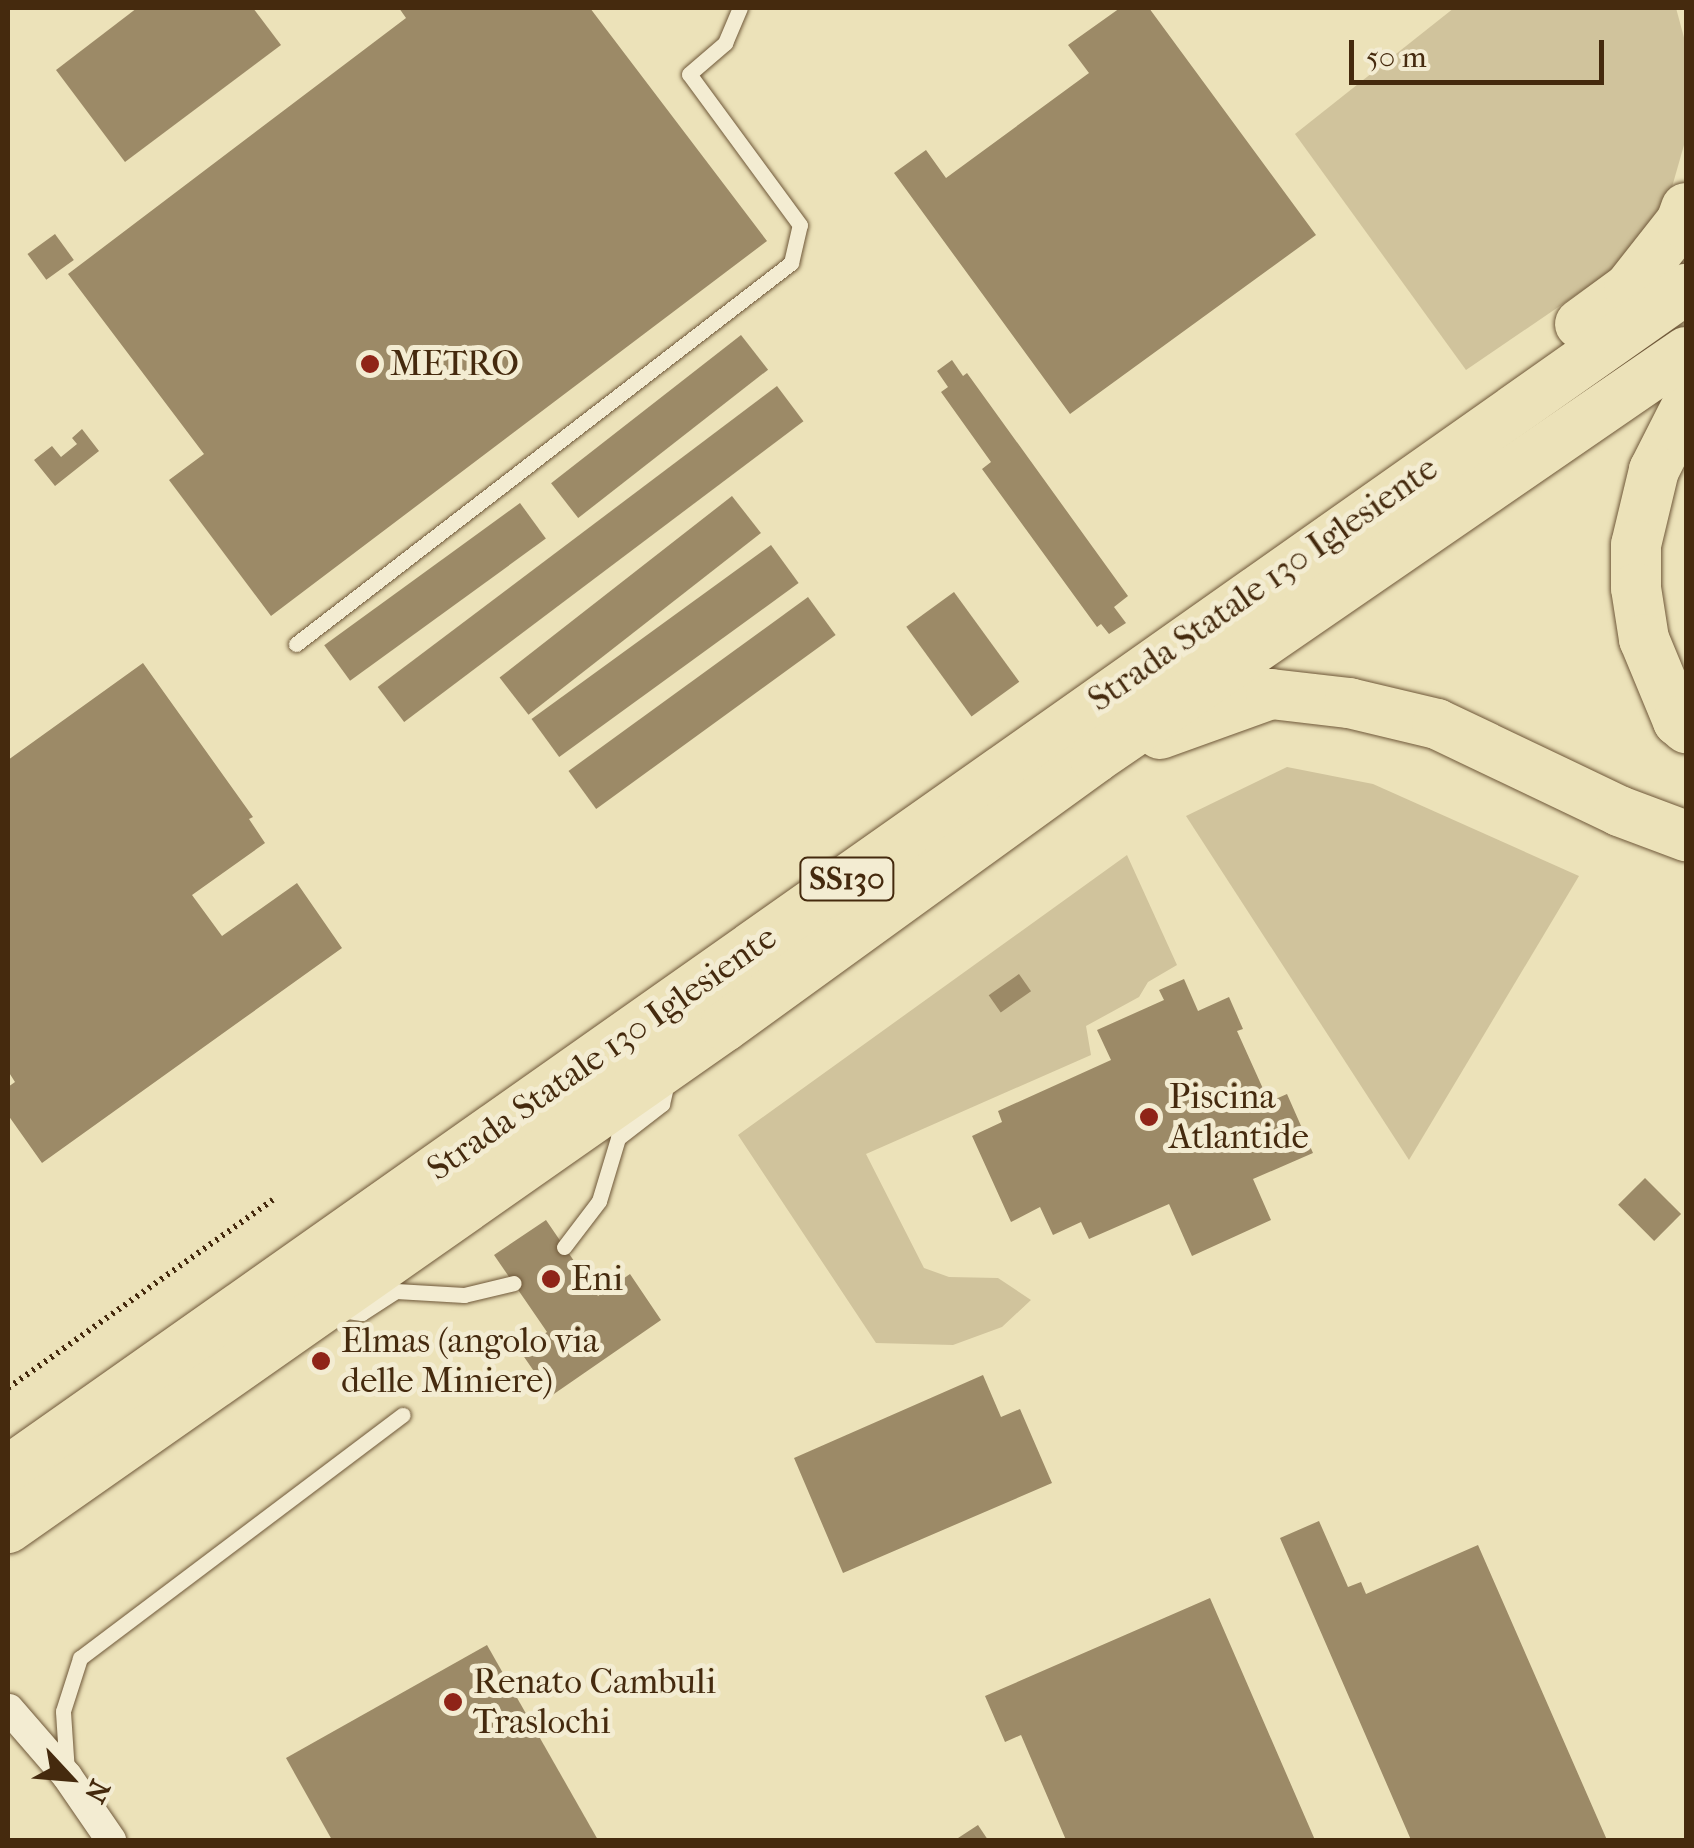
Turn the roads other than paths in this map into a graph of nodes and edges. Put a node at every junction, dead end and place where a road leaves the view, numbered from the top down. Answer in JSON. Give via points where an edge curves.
{"nodes":[{"id":1,"x":740,"y":8,"type":"edge"},
{"id":2,"x":1686,"y":208,"type":"edge"},
{"id":3,"x":1686,"y":288,"type":"edge"},
{"id":4,"x":1686,"y":352,"type":"edge"},
{"id":5,"x":1686,"y":406,"type":"edge"},
{"id":6,"x":1388,"y":495,"type":"junction"},
{"id":7,"x":296,"y":644,"type":"dead end"},
{"id":8,"x":1686,"y":728,"type":"edge"},
{"id":9,"x":1095,"y":758,"type":"junction"},
{"id":10,"x":1686,"y":836,"type":"edge"},
{"id":11,"x":672,"y":1062,"type":"junction"},
{"id":12,"x":564,"y":1247,"type":"dead end"},
{"id":13,"x":514,"y":1284,"type":"dead end"},
{"id":14,"x":321,"y":1306,"type":"junction"},
{"id":15,"x":403,"y":1415,"type":"dead end"},
{"id":16,"x":8,"y":1471,"type":"edge"},
{"id":17,"x":8,"y":1528,"type":"edge"},
{"id":18,"x":8,"y":1709,"type":"edge"},
{"id":19,"x":67,"y":1776,"type":"junction"},
{"id":20,"x":111,"y":1840,"type":"edge"}],
"edges":[{"from":1,"to":7,"type":"lane","via":[[726,43],[690,74],[800,225],[791,263]]},
{"from":2,"to":6,"type":"highway","via":[[1629,288],[1442,424]]},
{"from":3,"to":6,"type":"highway","name":"Strada Statale 130 Iglesiente","number":"SS130"},
{"from":4,"to":9,"type":"highway","name":"Strada Statale 130 Iglesiente","number":"SS130"},
{"from":5,"to":8,"type":"highway","via":[[1654,470],[1636,545],[1636,588],[1644,639]]},
{"from":6,"to":16,"type":"highway","name":"Strada Statale 130 Iglesiente","number":"SS130"},
{"from":9,"to":10,"type":"highway","via":[[1270,694],[1349,703],[1436,724]]},
{"from":9,"to":11,"type":"highway","name":"Strada Statale 130 Iglesiente","number":"SS130"},
{"from":11,"to":12,"type":"lane","via":[[662,1104],[618,1138],[599,1201]]},
{"from":11,"to":14,"type":"highway","name":"Strada Statale 130 Iglesiente","number":"SS130"},
{"from":13,"to":14,"type":"lane","via":[[464,1295],[396,1291],[362,1314]]},
{"from":14,"to":17,"type":"highway","name":"Strada Statale 130 Iglesiente","number":"SS130"},
{"from":15,"to":19,"type":"lane","via":[[80,1658],[64,1712]]},
{"from":18,"to":19,"type":"street"},
{"from":19,"to":20,"type":"street"}]}
